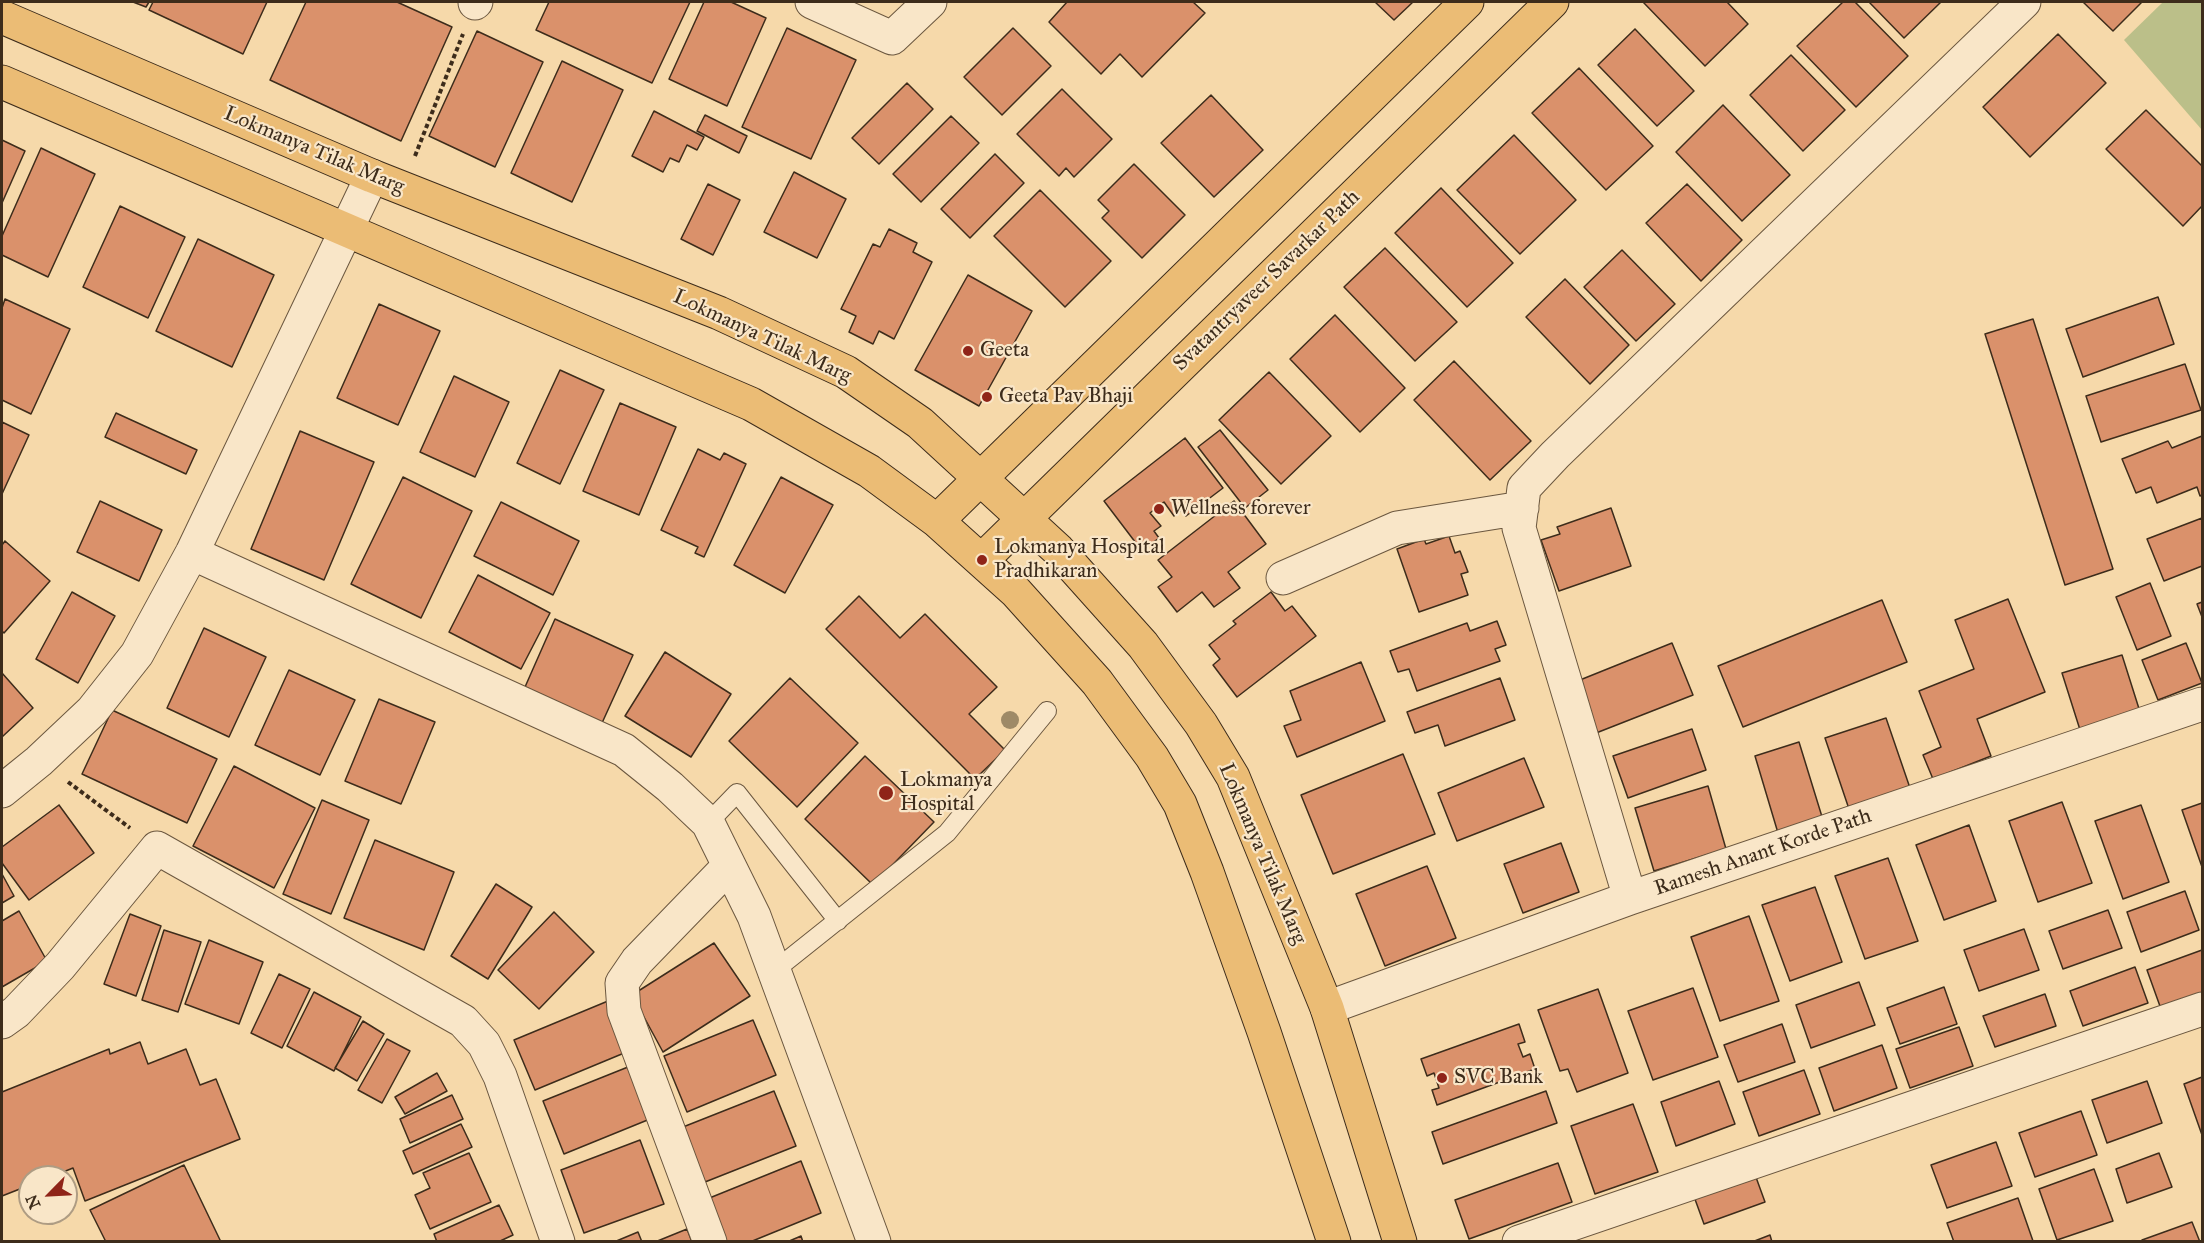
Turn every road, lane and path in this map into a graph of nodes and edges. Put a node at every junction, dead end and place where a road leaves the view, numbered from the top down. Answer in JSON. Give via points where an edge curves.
{"nodes":[{"id":1,"x":476,"y":2,"type":"edge"},
{"id":2,"x":812,"y":2,"type":"edge"},
{"id":3,"x":930,"y":2,"type":"edge"},
{"id":4,"x":1467,"y":2,"type":"edge"},
{"id":5,"x":1552,"y":2,"type":"edge"},
{"id":6,"x":2024,"y":2,"type":"edge"},
{"id":7,"x":2,"y":17,"type":"edge"},
{"id":8,"x":2,"y":82,"type":"edge"},
{"id":9,"x":386,"y":182,"type":"junction"},
{"id":10,"x":347,"y":230,"type":"junction"},
{"id":11,"x":981,"y":478,"type":"junction"},
{"id":12,"x":1522,"y":508,"type":"junction"},
{"id":13,"x":1025,"y":519,"type":"junction"},
{"id":14,"x":938,"y":521,"type":"junction"},
{"id":15,"x":192,"y":553,"type":"junction"},
{"id":16,"x":982,"y":560,"type":"junction"},
{"id":17,"x":1283,"y":578,"type":"dead end"},
{"id":18,"x":2202,"y":704,"type":"edge"},
{"id":19,"x":1047,"y":711,"type":"dead end"},
{"id":20,"x":39,"y":761,"type":"junction"},
{"id":21,"x":2,"y":791,"type":"edge"},
{"id":22,"x":708,"y":823,"type":"junction"},
{"id":23,"x":157,"y":848,"type":"junction"},
{"id":24,"x":729,"y":866,"type":"junction"},
{"id":25,"x":1630,"y":898,"type":"junction"},
{"id":26,"x":838,"y":921,"type":"junction"},
{"id":27,"x":774,"y":971,"type":"junction"},
{"id":28,"x":1327,"y":1008,"type":"junction"},
{"id":29,"x":2202,"y":1009,"type":"edge"},
{"id":30,"x":2,"y":1022,"type":"edge"},
{"id":31,"x":556,"y":1241,"type":"edge"},
{"id":32,"x":710,"y":1242,"type":"edge"},
{"id":33,"x":874,"y":1242,"type":"edge"},
{"id":34,"x":1334,"y":1242,"type":"edge"},
{"id":35,"x":1400,"y":1242,"type":"edge"},
{"id":36,"x":1519,"y":1242,"type":"edge"}],
"edges":[{"from":1,"to":9,"type":"path","via":[[418,150]]},
{"from":2,"to":3,"type":"street","via":[[892,38]]},
{"from":4,"to":11,"type":"main road"},
{"from":5,"to":13,"type":"main road","name":"Svatantryaveer Savarkar Path"},
{"from":6,"to":12,"type":"street","via":[[1555,455],[1524,488]]},
{"from":7,"to":9,"type":"main road","name":"Lokmanya Tilak Marg"},
{"from":8,"to":10,"type":"main road"},
{"from":9,"to":10,"type":"street"},
{"from":9,"to":11,"type":"main road","name":"Lokmanya Tilak Marg","via":[[719,313],[846,372],[920,423]]},
{"from":10,"to":14,"type":"main road","via":[[751,404],[869,471]]},
{"from":10,"to":15,"type":"street"},
{"from":11,"to":13,"type":"main road","name":"Lokmanya Tilak Marg"},
{"from":11,"to":14,"type":"main road"},
{"from":12,"to":17,"type":"street","via":[[1397,528]]},
{"from":12,"to":25,"type":"street","via":[[1520,528]]},
{"from":13,"to":16,"type":"main road","name":"Svatantryaveer Savarkar Path"},
{"from":13,"to":28,"type":"main road","name":"Lokmanya Tilak Marg","via":[[1143,645],[1202,724],[1233,777]]},
{"from":14,"to":16,"type":"main road"},
{"from":15,"to":20,"type":"street","via":[[137,654],[92,711]]},
{"from":15,"to":22,"type":"street","via":[[624,750]]},
{"from":16,"to":34,"type":"main road","via":[[1097,682],[1152,757],[1180,804],[1208,872]]},
{"from":18,"to":25,"type":"street","name":"Ramesh Anant Korde Path"},
{"from":19,"to":26,"type":"lane","via":[[947,833]]},
{"from":20,"to":21,"type":"street"},
{"from":20,"to":23,"type":"path"},
{"from":22,"to":24,"type":"street"},
{"from":22,"to":26,"type":"lane","via":[[737,793]]},
{"from":23,"to":30,"type":"street","via":[[60,966]]},
{"from":23,"to":31,"type":"street","via":[[463,1021],[484,1044],[500,1076]]},
{"from":24,"to":27,"type":"street","via":[[754,916]]},
{"from":24,"to":32,"type":"street","via":[[637,961],[621,983],[624,1011]]},
{"from":25,"to":28,"type":"street","name":"Ramesh Anant Korde Path"},
{"from":26,"to":27,"type":"lane"},
{"from":27,"to":33,"type":"street"},
{"from":28,"to":35,"type":"main road","name":"Lokmanya Tilak Marg"},
{"from":29,"to":36,"type":"street"}]}
